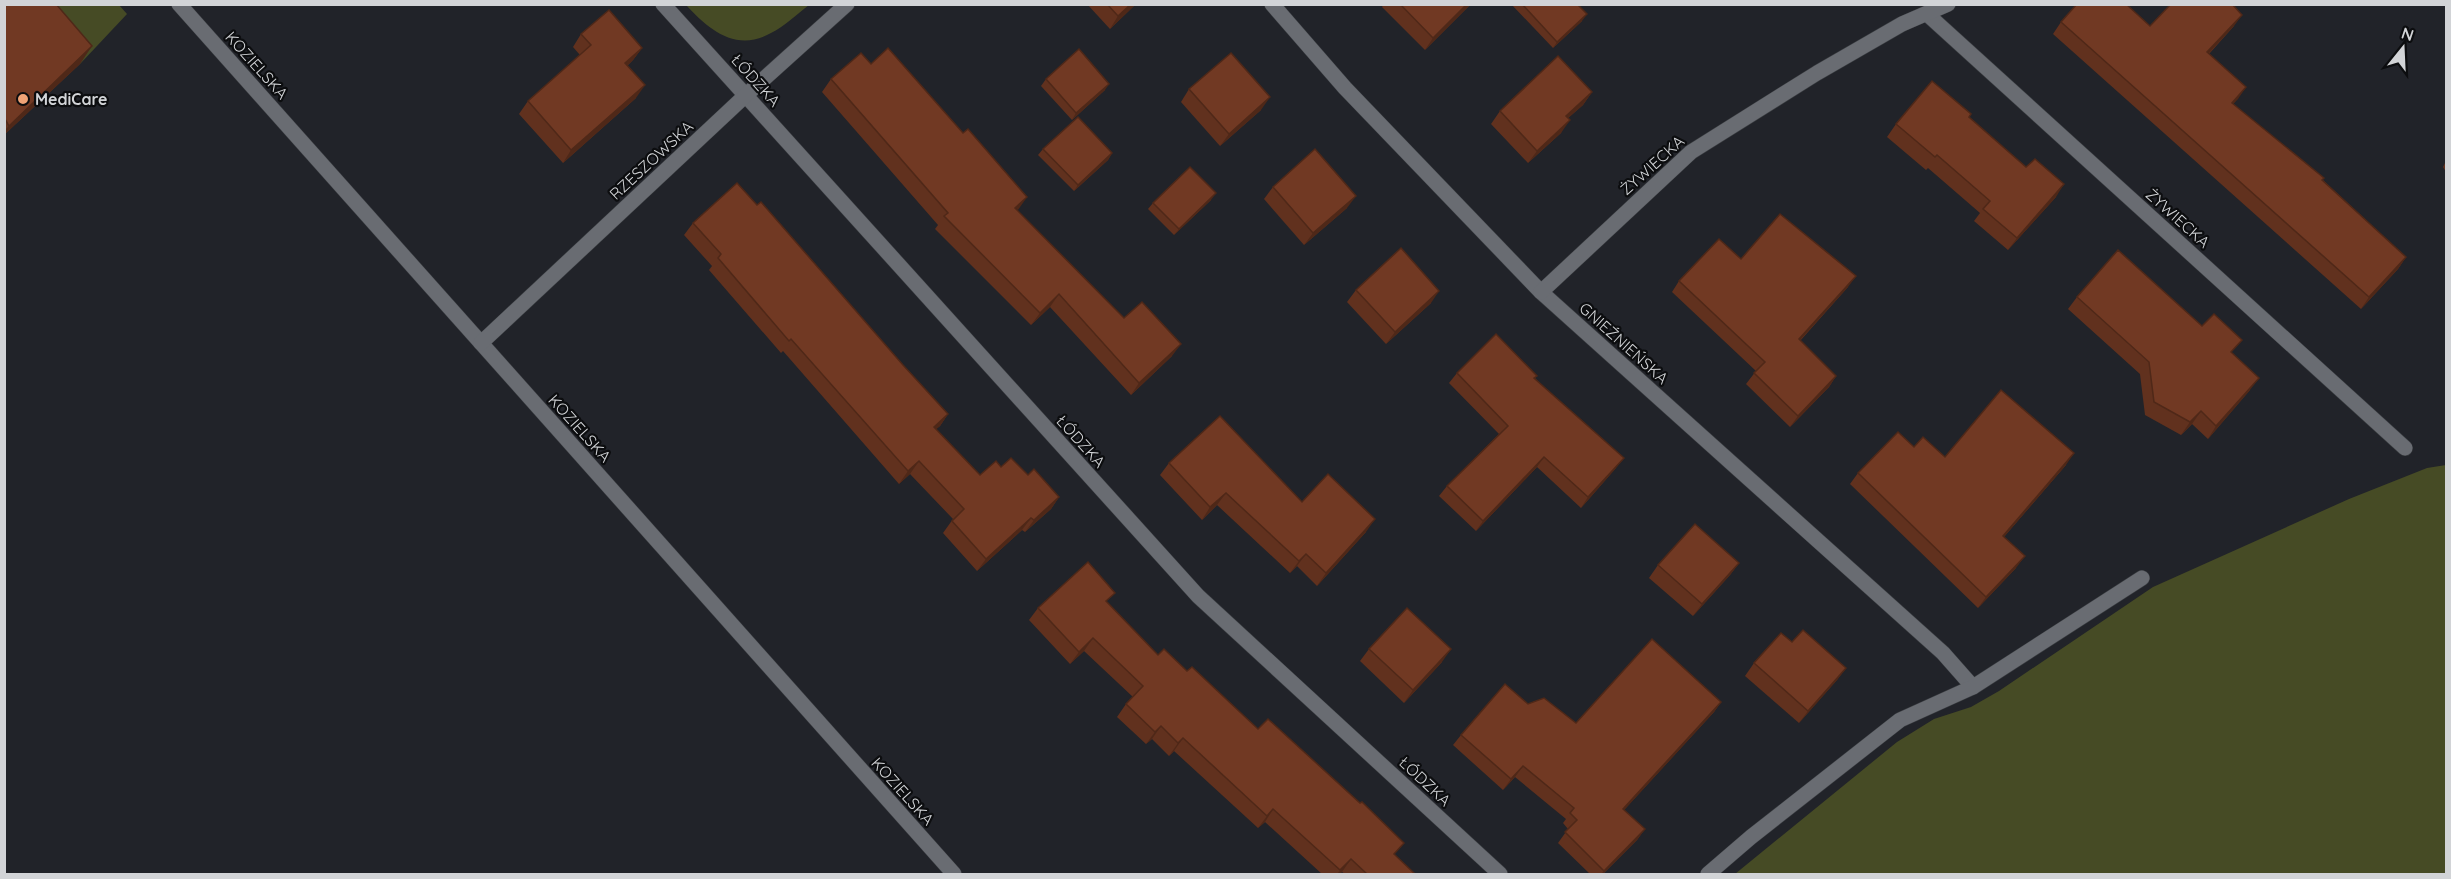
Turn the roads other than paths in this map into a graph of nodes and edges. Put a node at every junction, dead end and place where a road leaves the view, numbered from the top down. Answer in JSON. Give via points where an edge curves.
{"nodes":[{"id":1,"x":179,"y":4,"type":"edge"},
{"id":2,"x":663,"y":4,"type":"edge"},
{"id":3,"x":847,"y":4,"type":"edge"},
{"id":4,"x":1272,"y":4,"type":"edge"},
{"id":5,"x":1948,"y":4,"type":"edge"},
{"id":6,"x":1927,"y":14,"type":"junction"},
{"id":7,"x":746,"y":95,"type":"junction"},
{"id":8,"x":1541,"y":292,"type":"junction"},
{"id":9,"x":481,"y":343,"type":"junction"},
{"id":10,"x":2405,"y":448,"type":"dead end"},
{"id":11,"x":2142,"y":578,"type":"dead end"},
{"id":12,"x":1973,"y":687,"type":"junction"},
{"id":13,"x":954,"y":874,"type":"edge"},
{"id":14,"x":1500,"y":874,"type":"edge"},
{"id":15,"x":1708,"y":874,"type":"edge"}],
"edges":[{"from":1,"to":9,"type":"street","name":"KOZIELSKA"},
{"from":2,"to":7,"type":"street","name":"ŁÓDZKA"},
{"from":3,"to":7,"type":"street","name":"RZESZOWSKA"},
{"from":4,"to":8,"type":"street","name":"GNIEŹNIEŃSKA","via":[[1345,88]]},
{"from":5,"to":6,"type":"street","name":"ŻYWIECKA"},
{"from":6,"to":8,"type":"street","name":"ŻYWIECKA","via":[[1826,68],[1690,152]]},
{"from":6,"to":10,"type":"street","name":"ŻYWIECKA"},
{"from":7,"to":9,"type":"street","name":"RZESZOWSKA"},
{"from":7,"to":14,"type":"street","name":"ŁÓDZKA","via":[[1198,596]]},
{"from":8,"to":12,"type":"street","name":"GNIEŹNIEŃSKA","via":[[1943,653]]},
{"from":9,"to":13,"type":"street","name":"KOZIELSKA"},
{"from":11,"to":12,"type":"street"},
{"from":12,"to":15,"type":"street","via":[[1900,720]]}]}
